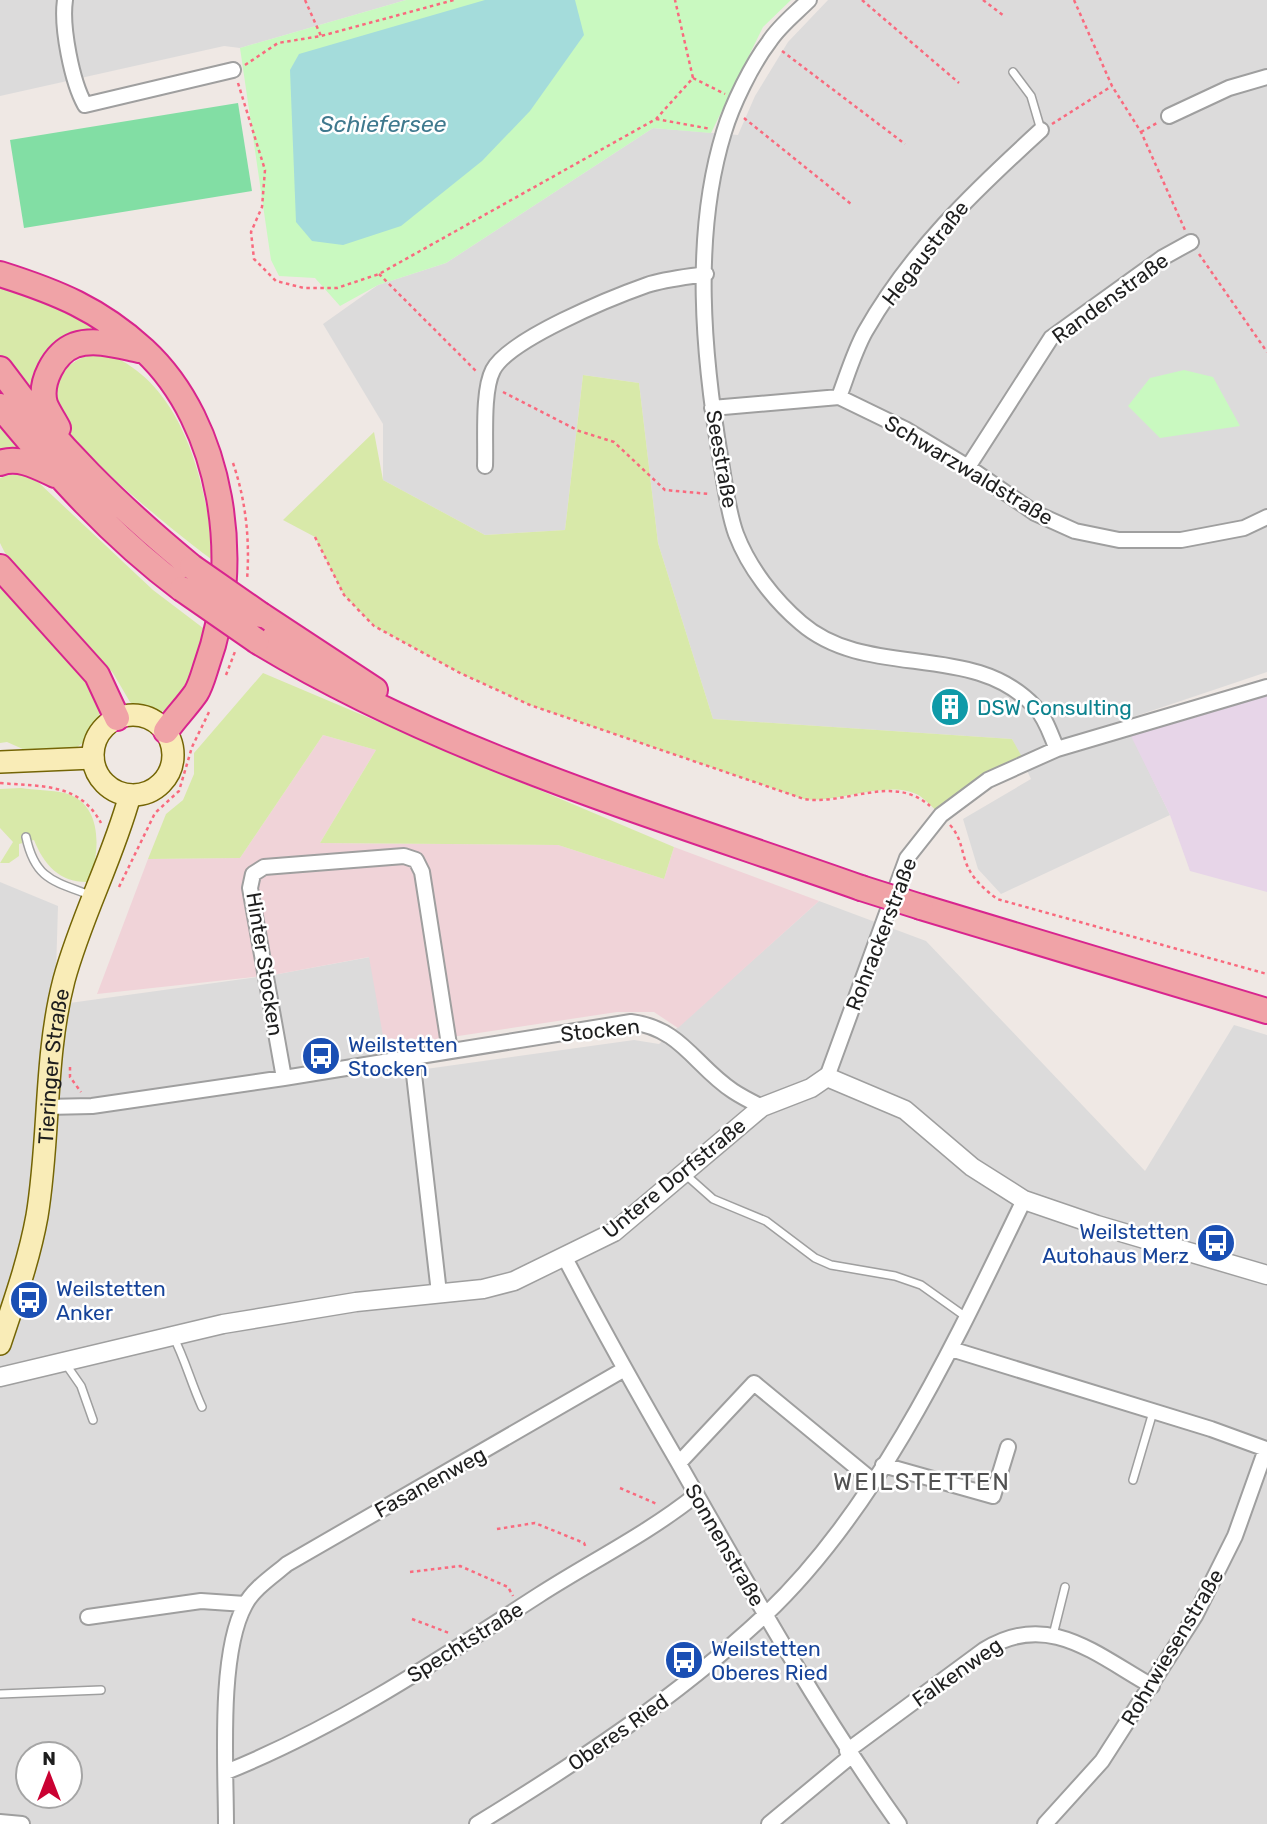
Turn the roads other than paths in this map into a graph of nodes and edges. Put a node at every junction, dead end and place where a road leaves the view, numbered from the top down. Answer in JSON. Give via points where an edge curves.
{"nodes":[{"id":1,"x":65,"y":0,"type":"edge"},
{"id":2,"x":809,"y":0,"type":"edge"},
{"id":3,"x":233,"y":69,"type":"road end"},
{"id":4,"x":1013,"y":72,"type":"dead end"},
{"id":5,"x":1267,"y":78,"type":"edge"},
{"id":6,"x":1169,"y":116,"type":"dead end"},
{"id":7,"x":1041,"y":130,"type":"joint"},
{"id":8,"x":1191,"y":242,"type":"road end"},
{"id":9,"x":0,"y":274,"type":"edge"},
{"id":10,"x":706,"y":274,"type":"junction"},
{"id":11,"x":146,"y":352,"type":"junction"},
{"id":12,"x":0,"y":369,"type":"edge"},
{"id":13,"x":839,"y":397,"type":"junction"},
{"id":14,"x":0,"y":406,"type":"edge"},
{"id":15,"x":712,"y":408,"type":"junction"},
{"id":16,"x":0,"y":463,"type":"edge"},
{"id":17,"x":485,"y":466,"type":"dead end"},
{"id":18,"x":968,"y":467,"type":"junction"},
{"id":19,"x":67,"y":469,"type":"junction"},
{"id":20,"x":1267,"y":517,"type":"edge"},
{"id":21,"x":0,"y":568,"type":"edge"},
{"id":22,"x":187,"y":578,"type":"junction"},
{"id":23,"x":1267,"y":687,"type":"edge"},
{"id":24,"x":117,"y":718,"type":"junction"},
{"id":25,"x":166,"y":731,"type":"junction"},
{"id":26,"x":443,"y":734,"type":"junction"},
{"id":27,"x":1057,"y":749,"type":"junction"},
{"id":28,"x":93,"y":758,"type":"junction"},
{"id":29,"x":0,"y":762,"type":"edge"},
{"id":30,"x":131,"y":795,"type":"junction"},
{"id":31,"x":26,"y":837,"type":"dead end"},
{"id":32,"x":106,"y":894,"type":"junction"},
{"id":33,"x":1267,"y":1010,"type":"edge"},
{"id":34,"x":450,"y":1051,"type":"junction"},
{"id":35,"x":412,"y":1057,"type":"junction"},
{"id":36,"x":827,"y":1077,"type":"junction"},
{"id":37,"x":284,"y":1078,"type":"junction"},
{"id":38,"x":46,"y":1107,"type":"junction"},
{"id":39,"x":762,"y":1107,"type":"junction"},
{"id":40,"x":684,"y":1173,"type":"junction"},
{"id":41,"x":1024,"y":1200,"type":"junction"},
{"id":42,"x":565,"y":1258,"type":"junction"},
{"id":43,"x":1267,"y":1275,"type":"edge"},
{"id":44,"x":439,"y":1293,"type":"junction"},
{"id":45,"x":966,"y":1317,"type":"junction"},
{"id":46,"x":172,"y":1336,"type":"junction"},
{"id":47,"x":0,"y":1344,"type":"edge"},
{"id":48,"x":951,"y":1349,"type":"junction"},
{"id":49,"x":65,"y":1362,"type":"junction"},
{"id":50,"x":623,"y":1370,"type":"junction"},
{"id":51,"x":0,"y":1377,"type":"edge"},
{"id":52,"x":202,"y":1407,"type":"dead end"},
{"id":53,"x":1153,"y":1411,"type":"junction"},
{"id":54,"x":93,"y":1420,"type":"dead end"},
{"id":55,"x":1008,"y":1447,"type":"dead end"},
{"id":56,"x":1266,"y":1449,"type":"edge"},
{"id":57,"x":679,"y":1463,"type":"junction"},
{"id":58,"x":883,"y":1465,"type":"junction"},
{"id":59,"x":1133,"y":1480,"type":"dead end"},
{"id":60,"x":873,"y":1481,"type":"junction"},
{"id":61,"x":696,"y":1495,"type":"junction"},
{"id":62,"x":1065,"y":1587,"type":"dead end"},
{"id":63,"x":245,"y":1604,"type":"junction"},
{"id":64,"x":765,"y":1615,"type":"junction"},
{"id":65,"x":88,"y":1617,"type":"dead end"},
{"id":66,"x":1053,"y":1634,"type":"junction"},
{"id":67,"x":1152,"y":1686,"type":"junction"},
{"id":68,"x":101,"y":1690,"type":"dead end"},
{"id":69,"x":0,"y":1694,"type":"edge"},
{"id":70,"x":849,"y":1754,"type":"junction"},
{"id":71,"x":226,"y":1773,"type":"junction"},
{"id":72,"x":0,"y":1822,"type":"edge"},
{"id":73,"x":22,"y":1824,"type":"edge"},
{"id":74,"x":226,"y":1824,"type":"edge"},
{"id":75,"x":477,"y":1824,"type":"edge"},
{"id":76,"x":769,"y":1824,"type":"edge"},
{"id":77,"x":900,"y":1824,"type":"edge"},
{"id":78,"x":1045,"y":1824,"type":"edge"}],
"edges":[{"from":1,"to":3,"type":"street","via":[[66,35],[77,91],[85,105]]},
{"from":2,"to":10,"type":"street","name":"Seestraße","via":[[769,41],[724,131],[707,228]]},
{"from":4,"to":7,"type":"lane","via":[[1031,96]]},
{"from":5,"to":6,"type":"street","via":[[1229,88]]},
{"from":7,"to":13,"type":"street","name":"Hegaustraße","via":[[965,199],[910,264],[865,334]]},
{"from":8,"to":18,"type":"street","name":"Randenstraße","via":[[1051,338]]},
{"from":9,"to":11,"type":"highway","via":[[63,294],[110,321]]},
{"from":10,"to":15,"type":"street","name":"Seestraße"},
{"from":10,"to":17,"type":"street","via":[[649,284],[543,330],[494,368],[489,383]]},
{"from":11,"to":19,"type":"highway","via":[[106,343],[75,345],[49,370],[45,403]]},
{"from":11,"to":25,"type":"highway","via":[[169,379],[198,430],[222,520],[222,604],[214,646],[197,692]]},
{"from":12,"to":19,"type":"highway"},
{"from":13,"to":15,"type":"street"},
{"from":13,"to":18,"type":"street","name":"Schwarzwaldstraße"},
{"from":14,"to":19,"type":"highway"},
{"from":15,"to":27,"type":"street","name":"Seestraße","via":[[736,534],[778,601],[804,625],[841,646],[874,655],[940,662],[993,677],[1036,707]]},
{"from":16,"to":19,"type":"highway","via":[[8,460]]},
{"from":18,"to":20,"type":"street","name":"Schwarzwaldstraße","via":[[1035,513],[1075,531],[1119,540],[1181,540],[1244,528]]},
{"from":19,"to":22,"type":"highway","via":[[123,510]]},
{"from":21,"to":24,"type":"highway","via":[[97,675]]},
{"from":22,"to":26,"type":"highway","bridge":true,"via":[[261,615]]},
{"from":22,"to":26,"type":"highway","bridge":true,"via":[[247,641]]},
{"from":23,"to":27,"type":"street","name":"Rohrackerstraße"},
{"from":24,"to":25,"type":"main road","via":[[143,716]]},
{"from":24,"to":28,"type":"main road","via":[[99,734]]},
{"from":25,"to":30,"type":"main road","via":[[174,755],[172,768],[156,789]]},
{"from":26,"to":33,"type":"highway","bridge":true,"via":[[552,778],[862,888]]},
{"from":27,"to":36,"type":"street","name":"Rohrackerstraße","via":[[988,780],[941,815],[907,858]]},
{"from":28,"to":29,"type":"main road"},
{"from":28,"to":30,"type":"main road","via":[[101,779],[119,793]]},
{"from":30,"to":32,"type":"main road","name":"Tieringer Straße"},
{"from":31,"to":32,"type":"lane","via":[[36,869],[53,882],[92,896]]},
{"from":32,"to":38,"type":"main road","name":"Tieringer Straße","via":[[65,979]]},
{"from":34,"to":35,"type":"street","name":"Stocken"},
{"from":34,"to":37,"type":"street","name":"Hinter Stocken","via":[[422,872],[416,860],[404,856],[264,866],[253,874],[250,888]]},
{"from":34,"to":39,"type":"street","name":"Stocken","via":[[631,1022],[649,1024],[668,1033],[731,1091]]},
{"from":35,"to":37,"type":"street","name":"Stocken"},
{"from":35,"to":44,"type":"street"},
{"from":36,"to":39,"type":"street","name":"Untere Dorfstraße"},
{"from":36,"to":41,"type":"street","via":[[905,1110],[972,1167]]},
{"from":37,"to":38,"type":"street","name":"Stocken","via":[[92,1106]]},
{"from":38,"to":47,"type":"main road","name":"Tieringer Straße","via":[[36,1218]]},
{"from":39,"to":40,"type":"street","name":"Untere Dorfstraße"},
{"from":40,"to":42,"type":"street","name":"Untere Dorfstraße","via":[[614,1232]]},
{"from":40,"to":45,"type":"lane","via":[[713,1199],[766,1221],[816,1258],[921,1285]]},
{"from":41,"to":43,"type":"street"},
{"from":41,"to":45,"type":"street","name":"Oberes Ried"},
{"from":42,"to":44,"type":"street","name":"Untere Dorfstraße","via":[[514,1281]]},
{"from":42,"to":50,"type":"street","name":"Sonnenstraße"},
{"from":44,"to":46,"type":"street","name":"Untere Dorfstraße","via":[[330,1306]]},
{"from":45,"to":48,"type":"street","name":"Oberes Ried"},
{"from":46,"to":49,"type":"street","name":"Untere Dorfstraße"},
{"from":46,"to":52,"type":"lane"},
{"from":48,"to":53,"type":"street","name":"Rohrwiesenstraße"},
{"from":48,"to":58,"type":"street","name":"Oberes Ried"},
{"from":49,"to":51,"type":"street","name":"Untere Dorfstraße"},
{"from":49,"to":54,"type":"lane","via":[[81,1386]]},
{"from":50,"to":57,"type":"street","name":"Sonnenstraße"},
{"from":50,"to":63,"type":"street","name":"Fasanenweg","via":[[287,1564]]},
{"from":53,"to":56,"type":"street","name":"Rohrwiesenstraße"},
{"from":53,"to":59,"type":"lane"},
{"from":55,"to":58,"type":"street","via":[[993,1496]]},
{"from":56,"to":67,"type":"street","name":"Rohrwiesenstraße","via":[[1215,1580]]},
{"from":57,"to":60,"type":"street","via":[[754,1383]]},
{"from":57,"to":61,"type":"street","name":"Sonnenstraße"},
{"from":58,"to":60,"type":"street","name":"Oberes Ried"},
{"from":60,"to":64,"type":"street","name":"Oberes Ried","via":[[823,1551]]},
{"from":61,"to":64,"type":"street","name":"Sonnenstraße"},
{"from":61,"to":71,"type":"street","name":"Spechtstraße","via":[[667,1518],[331,1724]]},
{"from":62,"to":66,"type":"lane"},
{"from":63,"to":65,"type":"street","via":[[201,1601]]},
{"from":63,"to":71,"type":"street","name":"Fasanenweg","via":[[234,1637],[229,1676]]},
{"from":64,"to":70,"type":"street","name":"Sonnenstraße"},
{"from":64,"to":75,"type":"street","name":"Oberes Ried","via":[[680,1688],[568,1768]]},
{"from":66,"to":67,"type":"street","name":"Falkenweg"},
{"from":66,"to":70,"type":"street","name":"Falkenweg","via":[[1026,1632],[1004,1637]]},
{"from":67,"to":78,"type":"street","name":"Rohrwiesenstraße","via":[[1102,1761]]},
{"from":68,"to":69,"type":"lane"},
{"from":70,"to":76,"type":"street","name":"Falkenweg"},
{"from":70,"to":77,"type":"street","name":"Sonnenstraße"},
{"from":71,"to":74,"type":"street","name":"Fasanenweg"},
{"from":72,"to":73,"type":"street"}]}
